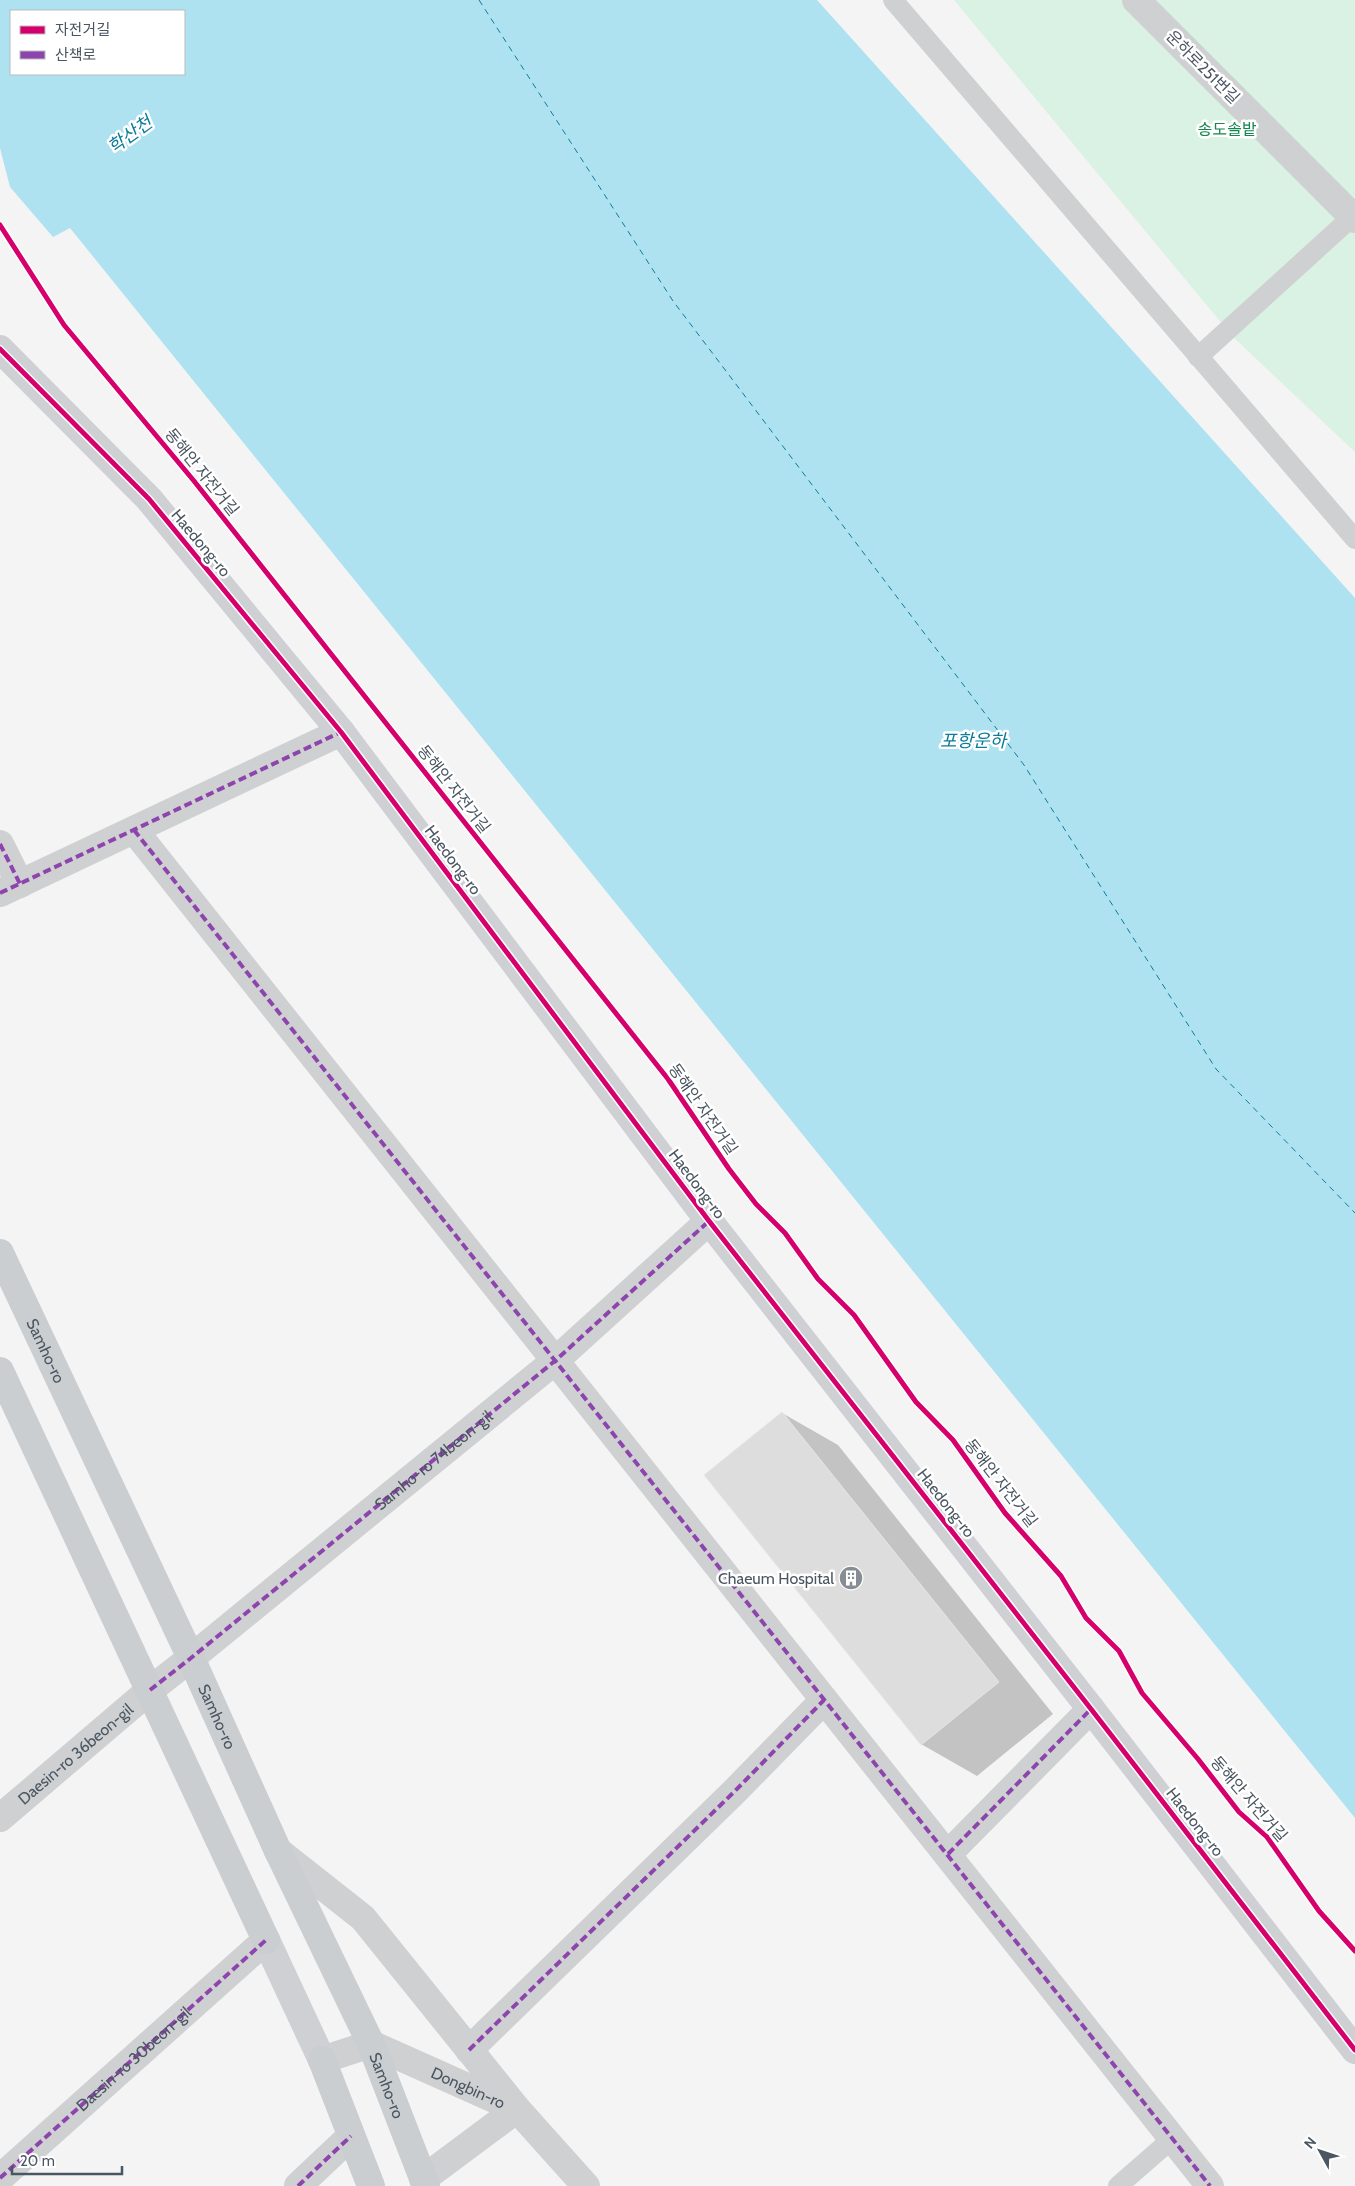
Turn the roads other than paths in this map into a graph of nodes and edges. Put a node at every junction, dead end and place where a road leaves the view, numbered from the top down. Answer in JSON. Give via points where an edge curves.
{"nodes":[{"id":1,"x":893,"y":0,"type":"edge"},
{"id":2,"x":1136,"y":0,"type":"edge"},
{"id":3,"x":1354,"y":218,"type":"edge"},
{"id":4,"x":0,"y":349,"type":"edge"},
{"id":5,"x":1198,"y":357,"type":"junction"},
{"id":6,"x":1355,"y":539,"type":"edge"},
{"id":7,"x":342,"y":732,"type":"junction"},
{"id":8,"x":134,"y":830,"type":"junction"},
{"id":9,"x":0,"y":844,"type":"edge"},
{"id":10,"x":10,"y":888,"type":"edge"},
{"id":11,"x":709,"y":1221,"type":"junction"},
{"id":12,"x":0,"y":1253,"type":"edge"},
{"id":13,"x":556,"y":1360,"type":"junction"},
{"id":14,"x":0,"y":1371,"type":"edge"},
{"id":15,"x":191,"y":1658,"type":"junction"},
{"id":16,"x":150,"y":1690,"type":"junction"},
{"id":17,"x":824,"y":1700,"type":"junction"},
{"id":18,"x":1092,"y":1709,"type":"junction"},
{"id":19,"x":0,"y":1818,"type":"edge"},
{"id":20,"x":278,"y":1851,"type":"junction"},
{"id":21,"x":948,"y":1854,"type":"junction"},
{"id":22,"x":266,"y":1940,"type":"junction"},
{"id":23,"x":371,"y":2044,"type":"junction"},
{"id":24,"x":469,"y":2050,"type":"junction"},
{"id":25,"x":1355,"y":2050,"type":"edge"},
{"id":26,"x":322,"y":2060,"type":"junction"},
{"id":27,"x":517,"y":2109,"type":"junction"},
{"id":28,"x":351,"y":2136,"type":"junction"},
{"id":29,"x":1173,"y":2138,"type":"junction"},
{"id":30,"x":0,"y":2178,"type":"edge"},
{"id":31,"x":424,"y":2182,"type":"edge"},
{"id":32,"x":298,"y":2186,"type":"edge"},
{"id":33,"x":371,"y":2186,"type":"edge"},
{"id":34,"x":586,"y":2186,"type":"edge"},
{"id":35,"x":1118,"y":2186,"type":"edge"},
{"id":36,"x":1210,"y":2186,"type":"edge"}],
"edges":[{"from":1,"to":5,"type":"lane"},
{"from":2,"to":3,"type":"street","name":"운하로251번길"},
{"from":3,"to":5,"type":"lane"},
{"from":4,"to":7,"type":"street","name":"Haedong-ro","via":[[149,499]]},
{"from":5,"to":6,"type":"lane"},
{"from":7,"to":8,"type":"street"},
{"from":7,"to":11,"type":"street","name":"Haedong-ro"},
{"from":8,"to":10,"type":"street"},
{"from":8,"to":13,"type":"street"},
{"from":9,"to":10,"type":"street"},
{"from":11,"to":13,"type":"street","name":"Samho-ro 74beon-gil"},
{"from":11,"to":18,"type":"street","name":"Haedong-ro"},
{"from":12,"to":15,"type":"main road","name":"Samho-ro"},
{"from":13,"to":15,"type":"street","name":"Samho-ro 74beon-gil"},
{"from":13,"to":17,"type":"street"},
{"from":14,"to":16,"type":"main road"},
{"from":15,"to":16,"type":"street","name":"Samho-ro 74beon-gil"},
{"from":15,"to":20,"type":"main road","name":"Samho-ro"},
{"from":16,"to":19,"type":"street","name":"Daesin-ro 36beon-gil"},
{"from":16,"to":22,"type":"main road"},
{"from":17,"to":21,"type":"street"},
{"from":17,"to":24,"type":"street"},
{"from":18,"to":21,"type":"street"},
{"from":18,"to":25,"type":"street","name":"Haedong-ro"},
{"from":20,"to":23,"type":"main road","name":"Samho-ro"},
{"from":20,"to":24,"type":"street","via":[[363,1918]]},
{"from":21,"to":29,"type":"street"},
{"from":22,"to":26,"type":"street"},
{"from":22,"to":30,"type":"street","name":"Daesin-ro 30beon-gil"},
{"from":23,"to":26,"type":"street"},
{"from":23,"to":27,"type":"street","name":"Dongbin-ro"},
{"from":23,"to":31,"type":"main road","name":"Samho-ro"},
{"from":24,"to":27,"type":"street"},
{"from":26,"to":28,"type":"main road"},
{"from":27,"to":31,"type":"street"},
{"from":27,"to":34,"type":"street","name":"Dongbin-ro"},
{"from":28,"to":32,"type":"street"},
{"from":28,"to":33,"type":"main road"},
{"from":29,"to":35,"type":"lane"},
{"from":29,"to":36,"type":"street"}]}
